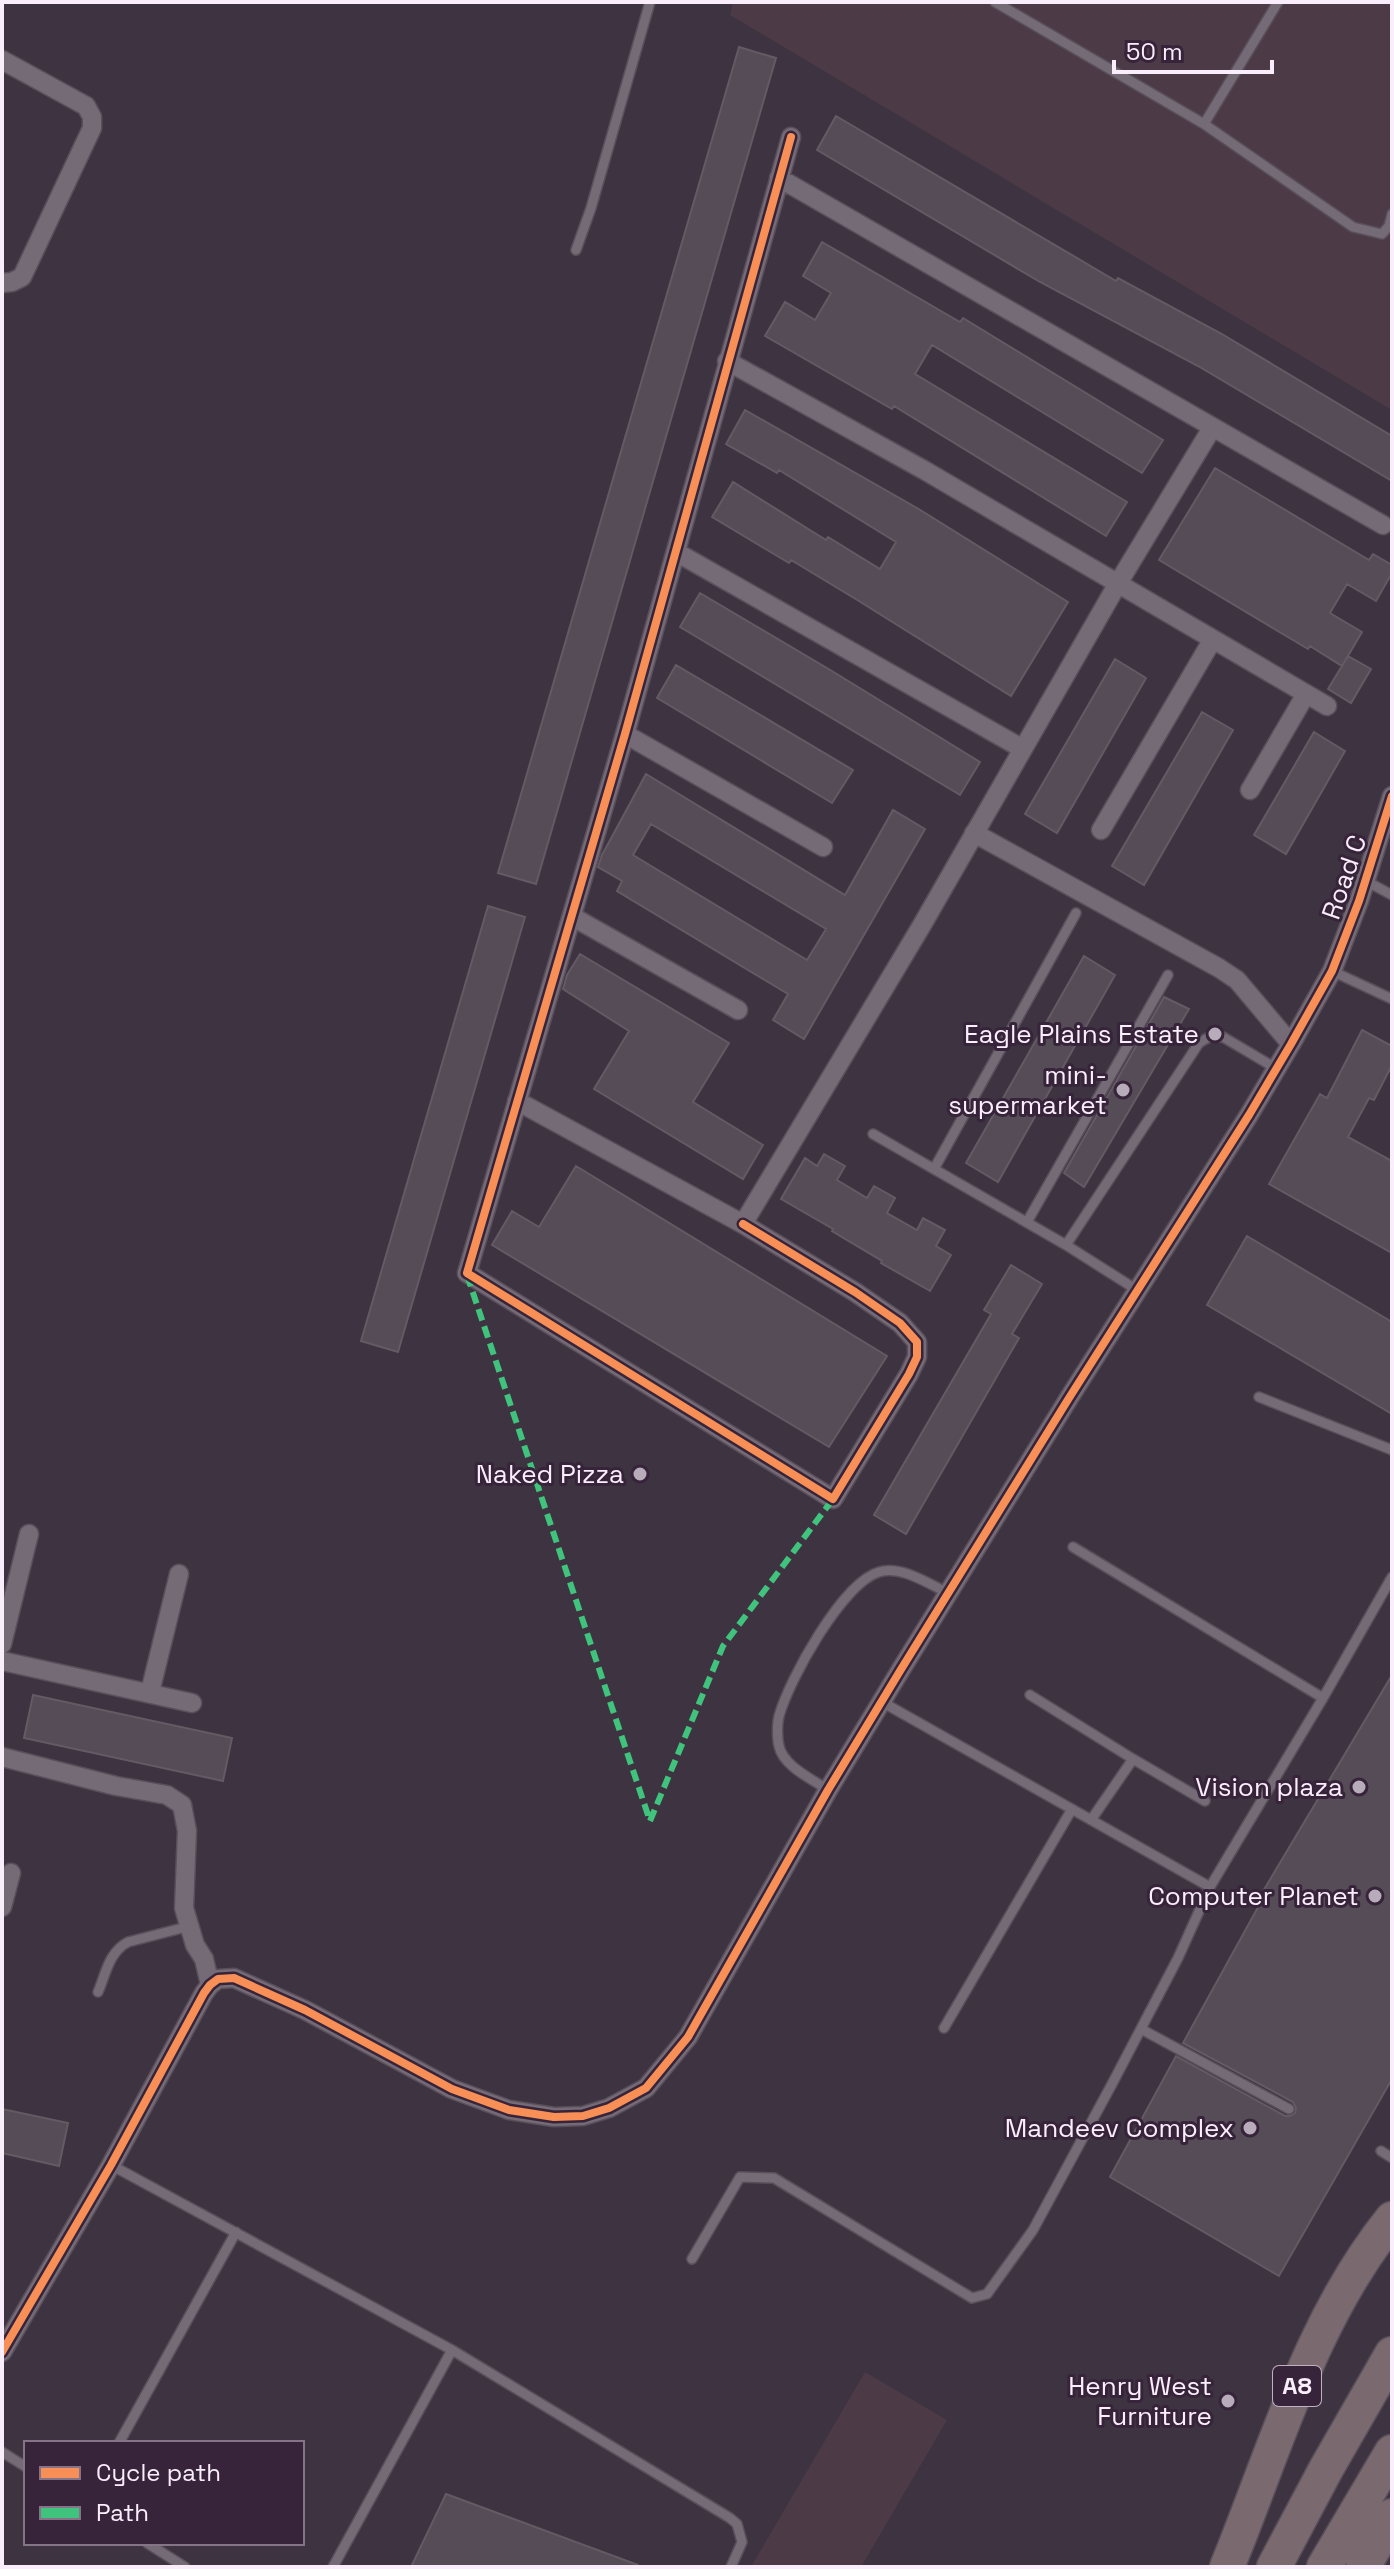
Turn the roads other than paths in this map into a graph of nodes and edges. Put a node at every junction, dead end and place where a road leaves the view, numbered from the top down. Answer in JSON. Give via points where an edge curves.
{"nodes":[{"id":1,"x":650,"y":2,"type":"edge"},
{"id":2,"x":995,"y":2,"type":"edge"},
{"id":3,"x":1278,"y":2,"type":"edge"},
{"id":4,"x":2,"y":60,"type":"edge"},
{"id":5,"x":1204,"y":124,"type":"junction"},
{"id":6,"x":791,"y":137,"type":"dead end"},
{"id":7,"x":779,"y":178,"type":"junction"},
{"id":8,"x":1392,"y":214,"type":"edge"},
{"id":9,"x":576,"y":250,"type":"dead end"},
{"id":10,"x":2,"y":283,"type":"edge"},
{"id":11,"x":727,"y":361,"type":"junction"},
{"id":12,"x":1212,"y":428,"type":"junction"},
{"id":13,"x":1383,"y":525,"type":"dead end"},
{"id":14,"x":676,"y":552,"type":"junction"},
{"id":15,"x":1117,"y":585,"type":"junction"},
{"id":16,"x":1213,"y":639,"type":"junction"},
{"id":17,"x":1306,"y":694,"type":"junction"},
{"id":18,"x":1327,"y":706,"type":"dead end"},
{"id":19,"x":625,"y":734,"type":"junction"},
{"id":20,"x":1023,"y":749,"type":"junction"},
{"id":21,"x":1250,"y":790,"type":"dead end"},
{"id":22,"x":1392,"y":796,"type":"edge"},
{"id":23,"x":1101,"y":830,"type":"dead end"},
{"id":24,"x":974,"y":833,"type":"junction"},
{"id":25,"x":823,"y":847,"type":"dead end"},
{"id":26,"x":1366,"y":881,"type":"junction"},
{"id":27,"x":1392,"y":895,"type":"edge"},
{"id":28,"x":1076,"y":913,"type":"dead end"},
{"id":29,"x":573,"y":917,"type":"junction"},
{"id":30,"x":1332,"y":971,"type":"junction"},
{"id":31,"x":1168,"y":975,"type":"dead end"},
{"id":32,"x":1392,"y":999,"type":"edge"},
{"id":33,"x":738,"y":1010,"type":"dead end"},
{"id":34,"x":1291,"y":1044,"type":"junction"},
{"id":35,"x":1277,"y":1069,"type":"junction"},
{"id":36,"x":517,"y":1101,"type":"junction"},
{"id":37,"x":873,"y":1134,"type":"dead end"},
{"id":38,"x":934,"y":1169,"type":"junction"},
{"id":39,"x":1027,"y":1222,"type":"junction"},
{"id":40,"x":743,"y":1224,"type":"junction"},
{"id":41,"x":1066,"y":1245,"type":"junction"},
{"id":42,"x":1137,"y":1290,"type":"junction"},
{"id":43,"x":1259,"y":1397,"type":"dead end"},
{"id":44,"x":1392,"y":1450,"type":"edge"},
{"id":45,"x":29,"y":1534,"type":"dead end"},
{"id":46,"x":1073,"y":1547,"type":"dead end"},
{"id":47,"x":179,"y":1574,"type":"dead end"},
{"id":48,"x":1392,"y":1577,"type":"edge"},
{"id":49,"x":948,"y":1593,"type":"junction"},
{"id":50,"x":2,"y":1644,"type":"edge"},
{"id":51,"x":2,"y":1661,"type":"edge"},
{"id":52,"x":150,"y":1692,"type":"junction"},
{"id":53,"x":1030,"y":1695,"type":"dead end"},
{"id":54,"x":1323,"y":1698,"type":"junction"},
{"id":55,"x":882,"y":1702,"type":"junction"},
{"id":56,"x":192,"y":1703,"type":"dead end"},
{"id":57,"x":2,"y":1757,"type":"edge"},
{"id":58,"x":1133,"y":1759,"type":"junction"},
{"id":59,"x":828,"y":1790,"type":"junction"},
{"id":60,"x":1205,"y":1801,"type":"dead end"},
{"id":61,"x":1072,"y":1809,"type":"junction"},
{"id":62,"x":1091,"y":1820,"type":"junction"},
{"id":63,"x":11,"y":1873,"type":"dead end"},
{"id":64,"x":1210,"y":1887,"type":"junction"},
{"id":65,"x":2,"y":1907,"type":"edge"},
{"id":66,"x":191,"y":1926,"type":"junction"},
{"id":67,"x":210,"y":1985,"type":"junction"},
{"id":68,"x":98,"y":1992,"type":"dead end"},
{"id":69,"x":944,"y":2028,"type":"dead end"},
{"id":70,"x":1141,"y":2029,"type":"junction"},
{"id":71,"x":1289,"y":2109,"type":"dead end"},
{"id":72,"x":1381,"y":2151,"type":"dead end"},
{"id":73,"x":1392,"y":2158,"type":"edge"},
{"id":74,"x":111,"y":2165,"type":"junction"},
{"id":75,"x":1392,"y":2219,"type":"edge"},
{"id":76,"x":236,"y":2232,"type":"junction"},
{"id":77,"x":692,"y":2259,"type":"dead end"},
{"id":78,"x":452,"y":2350,"type":"junction"},
{"id":79,"x":2,"y":2352,"type":"edge"},
{"id":80,"x":1392,"y":2354,"type":"edge"},
{"id":81,"x":120,"y":2441,"type":"edge"},
{"id":82,"x":2,"y":2452,"type":"edge"},
{"id":83,"x":1392,"y":2452,"type":"edge"},
{"id":84,"x":24,"y":2466,"type":"edge"},
{"id":85,"x":1392,"y":2516,"type":"edge"},
{"id":86,"x":1297,"y":2524,"type":"junction"},
{"id":87,"x":150,"y":2545,"type":"edge"},
{"id":88,"x":185,"y":2567,"type":"edge"},
{"id":89,"x":333,"y":2567,"type":"edge"},
{"id":90,"x":731,"y":2567,"type":"edge"},
{"id":91,"x":1227,"y":2567,"type":"edge"},
{"id":92,"x":1259,"y":2567,"type":"edge"},
{"id":93,"x":1274,"y":2567,"type":"edge"},
{"id":94,"x":1324,"y":2567,"type":"edge"},
{"id":95,"x":1363,"y":2567,"type":"edge"}],
"edges":[{"from":1,"to":9,"type":"lane"},
{"from":2,"to":5,"type":"lane"},
{"from":3,"to":5,"type":"lane"},
{"from":4,"to":10,"type":"street","via":[[86,106],[92,128],[22,277]]},
{"from":5,"to":8,"type":"lane","via":[[1353,227],[1382,234]]},
{"from":6,"to":7,"type":"street"},
{"from":7,"to":11,"type":"street"},
{"from":7,"to":12,"type":"street"},
{"from":11,"to":14,"type":"street"},
{"from":11,"to":15,"type":"street"},
{"from":12,"to":13,"type":"street"},
{"from":12,"to":15,"type":"street"},
{"from":14,"to":19,"type":"street"},
{"from":14,"to":20,"type":"street"},
{"from":15,"to":16,"type":"street"},
{"from":15,"to":20,"type":"street"},
{"from":16,"to":17,"type":"street"},
{"from":16,"to":23,"type":"street"},
{"from":17,"to":18,"type":"street"},
{"from":17,"to":21,"type":"street"},
{"from":19,"to":25,"type":"street"},
{"from":19,"to":29,"type":"street"},
{"from":20,"to":24,"type":"street"},
{"from":22,"to":26,"type":"street","name":"Road C"},
{"from":24,"to":34,"type":"street","via":[[1219,968],[1237,980]]},
{"from":24,"to":40,"type":"street"},
{"from":26,"to":27,"type":"lane"},
{"from":26,"to":30,"type":"street","name":"Road C"},
{"from":28,"to":38,"type":"lane"},
{"from":29,"to":33,"type":"street"},
{"from":29,"to":36,"type":"street"},
{"from":30,"to":32,"type":"lane"},
{"from":30,"to":34,"type":"street","name":"Road C"},
{"from":31,"to":39,"type":"lane"},
{"from":34,"to":35,"type":"street","name":"Road C"},
{"from":35,"to":41,"type":"lane","via":[[1223,1037],[1199,1043]]},
{"from":35,"to":42,"type":"street","name":"Road C"},
{"from":36,"to":40,"type":"street"},
{"from":36,"to":40,"type":"street","via":[[467,1273],[833,1499],[909,1374],[917,1342],[900,1323],[855,1292]]},
{"from":37,"to":38,"type":"lane"},
{"from":38,"to":39,"type":"lane"},
{"from":39,"to":41,"type":"lane"},
{"from":41,"to":42,"type":"lane"},
{"from":42,"to":49,"type":"street","name":"Road C"},
{"from":43,"to":44,"type":"lane"},
{"from":45,"to":50,"type":"street"},
{"from":46,"to":54,"type":"lane"},
{"from":47,"to":52,"type":"street"},
{"from":48,"to":54,"type":"lane"},
{"from":49,"to":55,"type":"street","name":"Road C"},
{"from":49,"to":59,"type":"lane","via":[[905,1573],[880,1571],[856,1585],[807,1655],[777,1719],[779,1747],[785,1760]]},
{"from":51,"to":52,"type":"street"},
{"from":52,"to":56,"type":"street"},
{"from":53,"to":58,"type":"lane"},
{"from":54,"to":64,"type":"lane"},
{"from":55,"to":59,"type":"street","name":"Road C"},
{"from":55,"to":61,"type":"lane"},
{"from":57,"to":66,"type":"street","via":[[167,1795],[182,1805],[187,1831],[184,1908]]},
{"from":58,"to":60,"type":"lane"},
{"from":58,"to":62,"type":"lane"},
{"from":59,"to":67,"type":"street","name":"Road C","via":[[688,2037],[646,2088],[609,2108],[554,2117],[509,2110],[452,2089],[234,1978]]},
{"from":61,"to":62,"type":"lane"},
{"from":61,"to":69,"type":"lane"},
{"from":62,"to":64,"type":"lane"},
{"from":63,"to":65,"type":"street"},
{"from":64,"to":70,"type":"lane"},
{"from":66,"to":67,"type":"street"},
{"from":66,"to":68,"type":"lane","via":[[119,1946]]},
{"from":67,"to":74,"type":"street"},
{"from":70,"to":71,"type":"lane"},
{"from":70,"to":77,"type":"lane","via":[[1033,2230],[987,2294],[972,2298],[774,2178],[740,2177]]},
{"from":72,"to":73,"type":"lane"},
{"from":74,"to":76,"type":"lane"},
{"from":74,"to":79,"type":"street"},
{"from":75,"to":91,"type":"highway","number":"A8","via":[[1330,2312]]},
{"from":76,"to":78,"type":"lane"},
{"from":76,"to":81,"type":"lane"},
{"from":78,"to":89,"type":"lane"},
{"from":78,"to":90,"type":"lane","via":[[737,2524],[742,2542]]},
{"from":80,"to":86,"type":"highway"},
{"from":82,"to":84,"type":"lane"},
{"from":83,"to":94,"type":"highway"},
{"from":85,"to":95,"type":"highway"},
{"from":86,"to":92,"type":"highway"},
{"from":86,"to":93,"type":"highway"},
{"from":87,"to":88,"type":"lane"}]}
